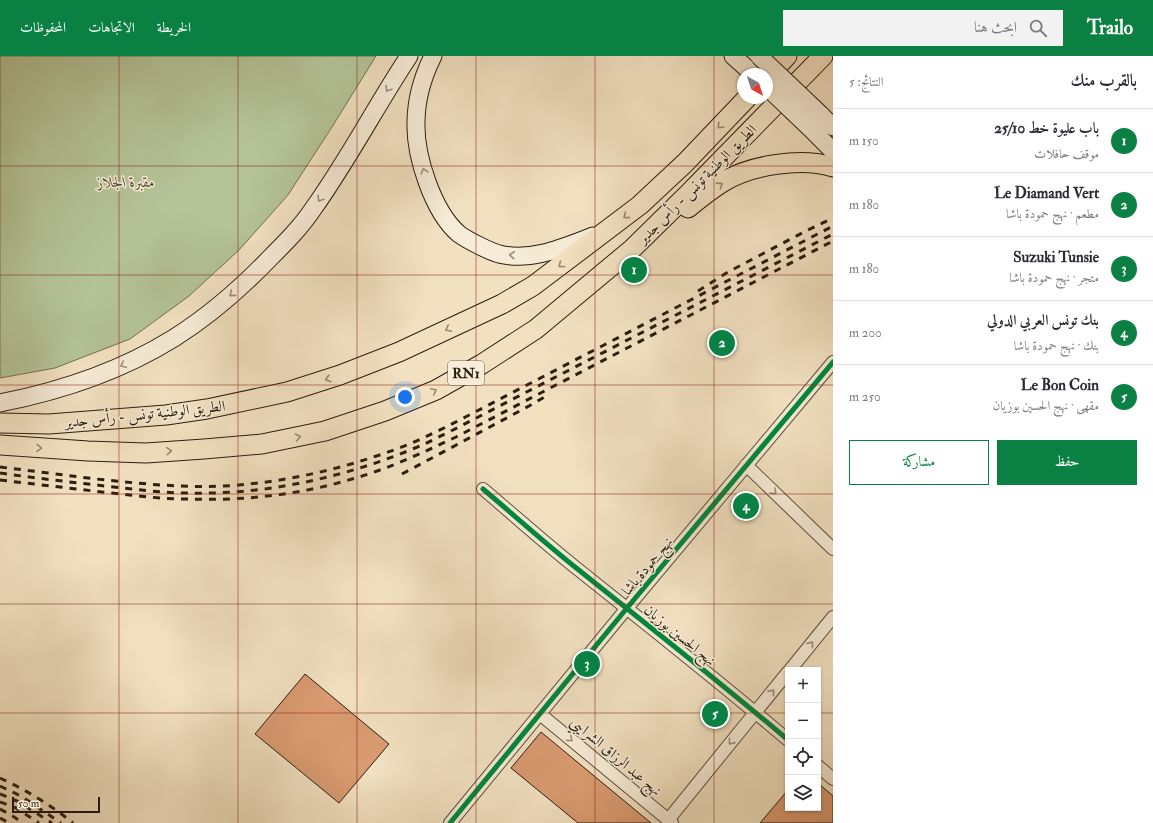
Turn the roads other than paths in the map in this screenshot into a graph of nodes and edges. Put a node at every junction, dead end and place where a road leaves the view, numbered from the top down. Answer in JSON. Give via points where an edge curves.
{"nodes":[{"id":1,"x":409,"y":56,"type":"edge"},
{"id":2,"x":433,"y":56,"type":"edge"},
{"id":3,"x":759,"y":56,"type":"edge"},
{"id":4,"x":788,"y":56,"type":"edge"},
{"id":5,"x":823,"y":56,"type":"edge"},
{"id":6,"x":773,"y":71,"type":"edge"},
{"id":7,"x":773,"y":93,"type":"edge"},
{"id":8,"x":741,"y":104,"type":"edge"},
{"id":9,"x":833,"y":127,"type":"edge"},
{"id":10,"x":833,"y":151,"type":"edge"},
{"id":11,"x":833,"y":167,"type":"edge"},
{"id":12,"x":603,"y":233,"type":"junction"},
{"id":13,"x":632,"y":249,"type":"junction"},
{"id":14,"x":833,"y":362,"type":"edge"},
{"id":15,"x":0,"y":403,"type":"edge"},
{"id":16,"x":0,"y":423,"type":"edge"},
{"id":17,"x":0,"y":445,"type":"edge"},
{"id":18,"x":746,"y":465,"type":"junction"},
{"id":19,"x":483,"y":489,"type":"dead end"},
{"id":20,"x":833,"y":548,"type":"edge"},
{"id":21,"x":627,"y":608,"type":"junction"},
{"id":22,"x":833,"y":618,"type":"edge"},
{"id":23,"x":792,"y":667,"type":"edge"},
{"id":24,"x":785,"y":676,"type":"edge"},
{"id":25,"x":755,"y":712,"type":"junction"},
{"id":26,"x":540,"y":714,"type":"junction"},
{"id":27,"x":787,"y":739,"type":"edge"},
{"id":28,"x":821,"y":769,"type":"edge"},
{"id":29,"x":833,"y":779,"type":"edge"},
{"id":30,"x":670,"y":822,"type":"edge"},
{"id":31,"x":450,"y":823,"type":"edge"}],
"edges":[{"from":1,"to":15,"type":"main road","one_way":true,"via":[[313,210],[289,239],[233,293],[174,338],[136,358],[69,386]]},
{"from":12,"to":2,"type":"main road","one_way":true,"via":[[556,250],[520,256],[499,254],[459,234],[445,218],[434,199],[418,149],[418,105]]},
{"from":3,"to":9,"type":"main road","bridge":true},
{"from":4,"to":6,"type":"main road"},
{"from":5,"to":13,"type":"main road","name":"الطريق الوطنية تونس - رأس جدير","number":"RN1"},
{"from":7,"to":10,"type":"main road","bridge":true},
{"from":8,"to":12,"type":"main road","name":"الطريق الوطنية تونس - رأس جدير","one_way":true,"via":[[646,200]]},
{"from":13,"to":11,"type":"main road","one_way":true,"via":[[724,182],[749,170],[776,164],[803,163]]},
{"from":12,"to":16,"type":"main road","name":"الطريق الوطنية تونس - رأس جدير","one_way":true,"via":[[533,286],[502,304],[399,352],[287,392],[166,415],[49,424]]},
{"from":17,"to":13,"type":"main road","name":"الطريق الوطنية تونس - رأس جدير","number":"RN1","one_way":true,"via":[[88,451],[204,450],[262,444],[325,431],[385,411],[436,390],[482,364],[536,329]]},
{"from":14,"to":18,"type":"street","name":"نهج حمودة باشا"},
{"from":18,"to":20,"type":"street","one_way":true},
{"from":18,"to":21,"type":"street","name":"نهج حمودة باشا"},
{"from":19,"to":21,"type":"street","name":"نهج الحسين بوزيان","via":[[579,571]]},
{"from":21,"to":25,"type":"street","name":"نهج الحسين بوزيان"},
{"from":21,"to":26,"type":"street","name":"نهج حمودة باشا"},
{"from":23,"to":22,"type":"street","one_way":true},
{"from":25,"to":24,"type":"street","one_way":true},
{"from":25,"to":27,"type":"street","name":"نهج الحسين بوزيان"},
{"from":25,"to":30,"type":"street","one_way":true},
{"from":26,"to":30,"type":"street","name":"نهج عبد الرزاق الشرايبي","one_way":true},
{"from":26,"to":31,"type":"street","name":"نهج حمودة باشا"},
{"from":28,"to":29,"type":"street"}]}
